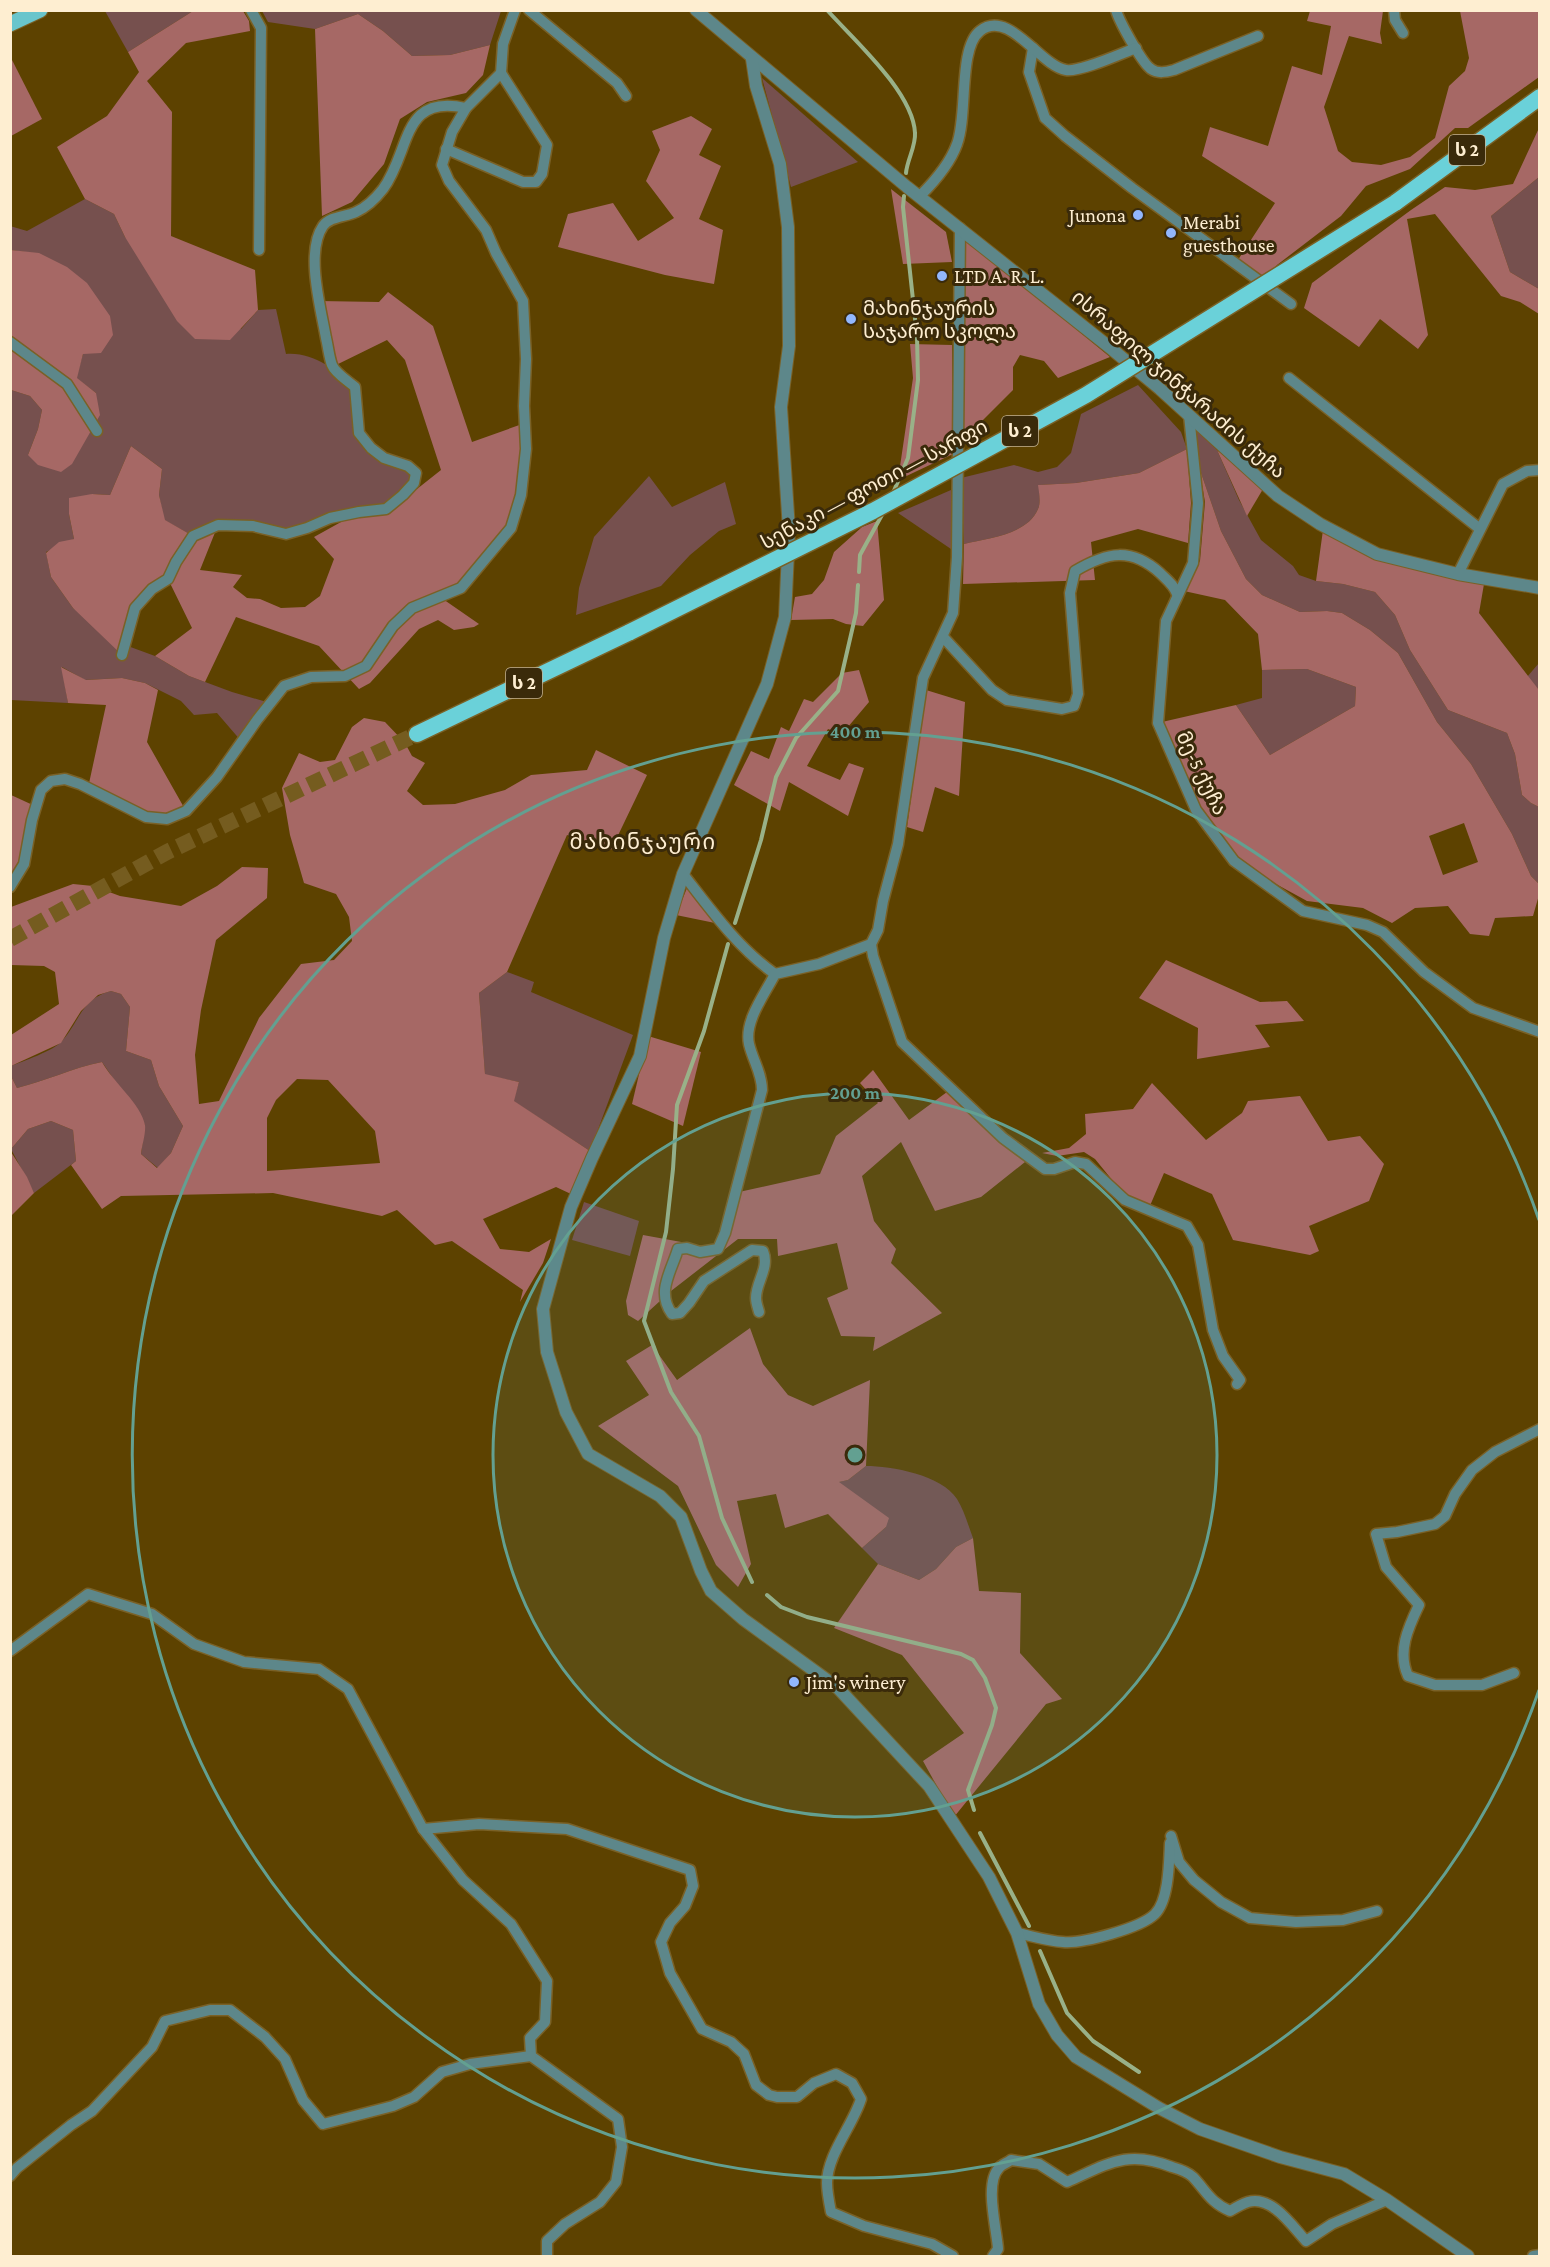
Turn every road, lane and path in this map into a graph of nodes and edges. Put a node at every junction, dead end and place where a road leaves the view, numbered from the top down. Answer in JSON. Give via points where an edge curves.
{"nodes":[{"id":1,"x":40,"y":10,"type":"edge"},
{"id":2,"x":251,"y":10,"type":"edge"},
{"id":3,"x":515,"y":10,"type":"edge"},
{"id":4,"x":529,"y":10,"type":"edge"},
{"id":5,"x":696,"y":10,"type":"edge"},
{"id":6,"x":1116,"y":10,"type":"edge"},
{"id":7,"x":1394,"y":10,"type":"edge"},
{"id":8,"x":10,"y":24,"type":"edge"},
{"id":9,"x":1403,"y":33,"type":"dead end"},
{"id":10,"x":1258,"y":36,"type":"dead end"},
{"id":11,"x":1033,"y":48,"type":"junction"},
{"id":12,"x":1136,"y":48,"type":"junction"},
{"id":13,"x":752,"y":59,"type":"junction"},
{"id":14,"x":501,"y":73,"type":"junction"},
{"id":15,"x":626,"y":96,"type":"dead end"},
{"id":16,"x":1539,"y":97,"type":"edge"},
{"id":17,"x":466,"y":108,"type":"junction"},
{"id":18,"x":446,"y":149,"type":"junction"},
{"id":19,"x":920,"y":196,"type":"junction"},
{"id":20,"x":960,"y":228,"type":"junction"},
{"id":21,"x":260,"y":249,"type":"dead end"},
{"id":22,"x":1291,"y":304,"type":"dead end"},
{"id":23,"x":10,"y":342,"type":"edge"},
{"id":24,"x":1289,"y":378,"type":"dead end"},
{"id":25,"x":1189,"y":415,"type":"junction"},
{"id":26,"x":97,"y":431,"type":"dead end"},
{"id":27,"x":1539,"y":470,"type":"edge"},
{"id":28,"x":1480,"y":529,"type":"junction"},
{"id":29,"x":1458,"y":574,"type":"junction"},
{"id":30,"x":1539,"y":588,"type":"edge"},
{"id":31,"x":1177,"y":594,"type":"junction"},
{"id":32,"x":944,"y":638,"type":"junction"},
{"id":33,"x":122,"y":655,"type":"dead end"},
{"id":34,"x":417,"y":735,"type":"tunnel mouth"},
{"id":35,"x":683,"y":874,"type":"junction"},
{"id":36,"x":10,"y":887,"type":"edge"},
{"id":37,"x":871,"y":944,"type":"junction"},
{"id":38,"x":775,"y":974,"type":"junction"},
{"id":39,"x":1539,"y":1032,"type":"edge"},
{"id":40,"x":759,"y":1312,"type":"dead end"},
{"id":41,"x":1237,"y":1384,"type":"dead end"},
{"id":42,"x":1539,"y":1429,"type":"edge"},
{"id":43,"x":10,"y":1652,"type":"edge"},
{"id":44,"x":1514,"y":1673,"type":"dead end"},
{"id":45,"x":423,"y":1829,"type":"junction"},
{"id":46,"x":1377,"y":1911,"type":"dead end"},
{"id":47,"x":1017,"y":1933,"type":"junction"},
{"id":48,"x":531,"y":2056,"type":"junction"},
{"id":49,"x":10,"y":2176,"type":"edge"},
{"id":50,"x":1387,"y":2200,"type":"junction"},
{"id":51,"x":1539,"y":2255,"type":"edge"},
{"id":52,"x":547,"y":2256,"type":"edge"},
{"id":53,"x":953,"y":2256,"type":"edge"},
{"id":54,"x":993,"y":2256,"type":"edge"},
{"id":55,"x":1468,"y":2256,"type":"edge"},
{"id":56,"x":1533,"y":2256,"type":"edge"}],
"edges":[{"from":1,"to":8,"type":"main road"},
{"from":2,"to":21,"type":"street","via":[[261,28]]},
{"from":3,"to":14,"type":"street","via":[[503,44]]},
{"from":4,"to":15,"type":"street","via":[[617,83]]},
{"from":5,"to":13,"type":"street","name":"ისრაფილ ჯინჭარაძის ქუჩა"},
{"from":6,"to":12,"type":"street"},
{"from":7,"to":9,"type":"street"},
{"from":10,"to":12,"type":"street","via":[[1162,73],[1150,69]]},
{"from":11,"to":12,"type":"street","via":[[1054,66],[1067,70]]},
{"from":11,"to":19,"type":"street","via":[[1021,36],[994,26],[983,28],[972,38],[957,145]]},
{"from":11,"to":22,"type":"street","via":[[1029,72],[1045,118],[1132,188]]},
{"from":13,"to":19,"type":"street","name":"ისრაფილ ჯინჭარაძის ქუჩა"},
{"from":13,"to":35,"type":"street","via":[[756,86],[780,164],[788,227],[789,346],[782,407],[789,530],[785,617],[767,684]]},
{"from":14,"to":17,"type":"street"},
{"from":14,"to":18,"type":"street","via":[[547,145],[542,174],[536,182],[523,182]]},
{"from":16,"to":34,"type":"highway","name":"სენაკი — ფოთი — სარფი","number":"ს 2","bridge":true,"via":[[1395,203],[1086,395],[873,511]]},
{"from":17,"to":18,"type":"street"},
{"from":17,"to":33,"type":"street","via":[[438,105],[424,110],[412,126],[393,175],[375,200],[357,212],[329,220],[322,227],[315,260],[332,366],[354,387],[359,434],[384,458],[416,473],[414,483],[386,509],[330,518],[286,534],[253,526],[218,525],[193,536],[168,579],[152,589],[135,608]]},
{"from":18,"to":36,"type":"street","via":[[442,165],[449,181],[486,230],[524,301],[526,449],[521,495],[511,528],[461,588],[412,608],[393,626],[366,666],[345,676],[311,677],[284,686],[217,777],[186,811],[167,819],[146,817],[80,784],[65,779],[51,781],[41,790],[24,864]]},
{"from":19,"to":20,"type":"street","name":"ისრაფილ ჯინჭარაძის ქუჩა"},
{"from":20,"to":25,"type":"street","name":"ისრაფილ ჯინჭარაძის ქუჩა"},
{"from":20,"to":32,"type":"street","via":[[957,557],[953,614]]},
{"from":23,"to":26,"type":"street","via":[[67,384]]},
{"from":24,"to":28,"type":"street"},
{"from":25,"to":29,"type":"street","name":"ისრაფილ ჯინჭარაძის ქუჩა","via":[[1278,496],[1320,524],[1377,554]]},
{"from":25,"to":31,"type":"street","name":"მე-5 ქუჩა","via":[[1198,503],[1193,564]]},
{"from":27,"to":28,"type":"street","via":[[1527,471],[1503,484]]},
{"from":28,"to":29,"type":"street"},
{"from":29,"to":30,"type":"street","name":"ისრაფილ ჯინჭარაძის ქუჩა"},
{"from":31,"to":32,"type":"street","via":[[1139,557],[1120,553],[1076,571],[1070,593],[1078,694],[1074,706],[1062,709],[1007,700],[992,690]]},
{"from":31,"to":39,"type":"street","name":"მე-5 ქუჩა","via":[[1166,621],[1158,723],[1196,810],[1234,861],[1303,911],[1383,932],[1424,972],[1473,1008]]},
{"from":32,"to":37,"type":"street","via":[[923,678],[898,844],[878,930]]},
{"from":35,"to":38,"type":"street","via":[[734,936]]},
{"from":35,"to":47,"type":"street","via":[[664,938],[640,1056],[572,1207],[543,1309],[547,1352],[566,1412],[588,1454],[660,1496],[681,1516],[711,1591],[838,1688],[913,1768],[989,1877]]},
{"from":37,"to":38,"type":"street","via":[[819,964]]},
{"from":37,"to":41,"type":"street","via":[[902,1042],[1003,1138],[1045,1169],[1075,1162],[1086,1164],[1125,1200],[1187,1226],[1198,1245],[1213,1330],[1223,1356],[1240,1380]]},
{"from":38,"to":40,"type":"street","via":[[751,1021],[749,1045],[762,1079],[762,1090],[725,1233],[718,1249],[678,1250],[665,1286],[664,1303],[672,1314],[680,1313],[704,1281],[752,1250],[763,1251],[766,1265],[756,1297]]},
{"from":42,"to":44,"type":"street","via":[[1495,1452],[1472,1470],[1445,1515],[1435,1524],[1376,1534],[1386,1566],[1419,1605],[1403,1649],[1402,1664],[1408,1676],[1435,1685],[1482,1685]]},
{"from":43,"to":45,"type":"street","via":[[88,1594],[152,1614],[194,1644],[244,1662],[320,1669],[348,1689]]},
{"from":45,"to":48,"type":"street","via":[[463,1880],[511,1924],[547,1981],[545,2022],[530,2038]]},
{"from":45,"to":53,"type":"street","via":[[479,1824],[567,1829],[690,1870],[693,1886],[685,1906],[670,1923],[661,1942],[670,1973],[702,2029],[731,2042],[744,2054],[756,2085],[777,2097],[797,2097],[814,2083],[836,2074],[852,2083],[861,2099],[835,2153],[827,2181],[831,2212],[864,2226],[932,2244]]},
{"from":46,"to":47,"type":"street","via":[[1343,1920],[1296,1922],[1250,1918],[1221,1902],[1194,1880],[1179,1862],[1171,1836],[1168,1883],[1156,1913],[1136,1926],[1064,1943]]},
{"from":47,"to":50,"type":"street","via":[[1039,2004],[1056,2036],[1076,2057],[1200,2129],[1344,2174]]},
{"from":48,"to":49,"type":"street","via":[[442,2072],[414,2097],[323,2124],[303,2100],[285,2059],[250,2024],[231,2010],[189,2013],[165,2020],[152,2047],[92,2111]]},
{"from":48,"to":52,"type":"street","via":[[618,2119],[622,2147],[616,2182],[600,2202],[565,2224],[547,2241]]},
{"from":50,"to":54,"type":"street","via":[[1332,2224],[1306,2241],[1266,2203],[1249,2201],[1230,2211],[1217,2206],[1192,2175],[1144,2158],[1121,2158],[1067,2182],[1039,2164],[1011,2160],[998,2168],[993,2181],[998,2249]]},
{"from":50,"to":55,"type":"street"},
{"from":51,"to":56,"type":"street"}]}
